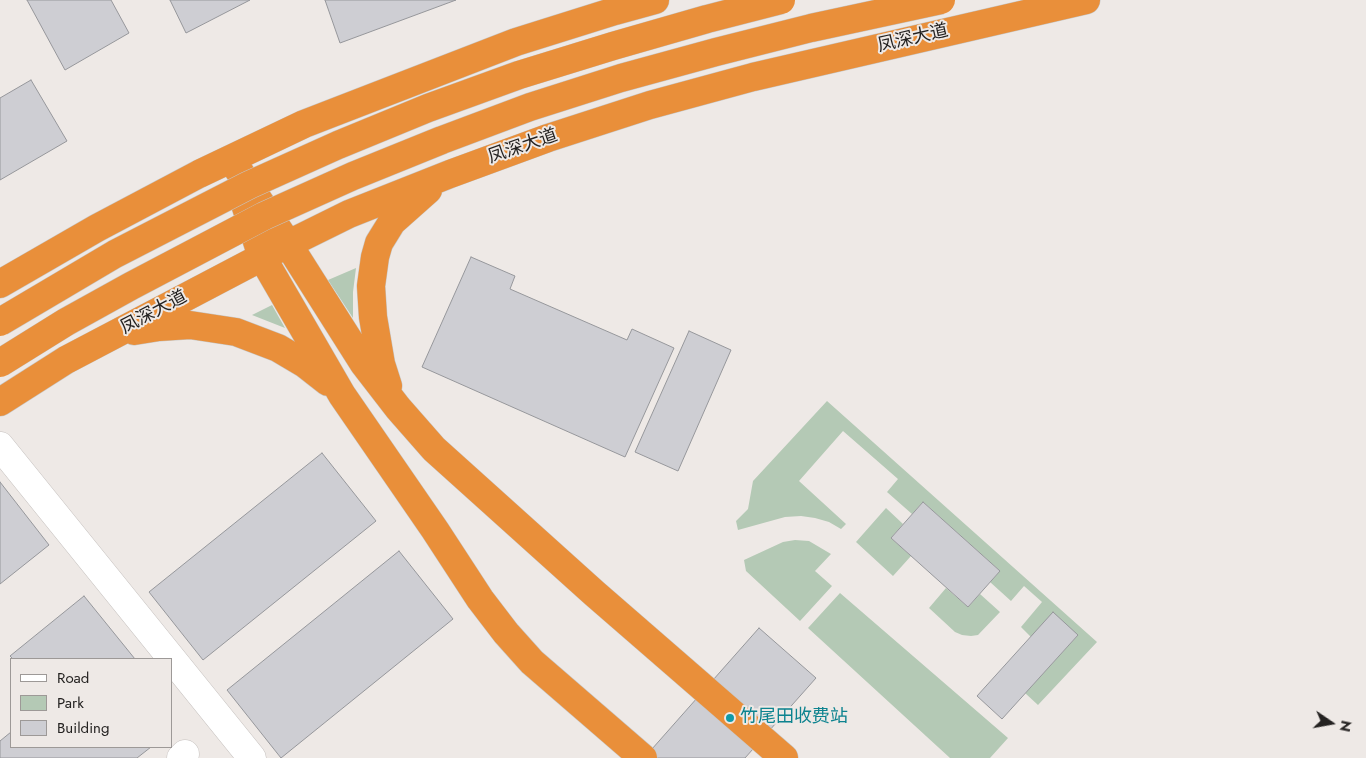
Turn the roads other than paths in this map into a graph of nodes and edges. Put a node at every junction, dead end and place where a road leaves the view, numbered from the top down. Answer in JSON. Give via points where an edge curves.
{"nodes":[{"id":1,"x":655,"y":0,"type":"edge"},
{"id":2,"x":781,"y":0,"type":"edge"},
{"id":3,"x":941,"y":0,"type":"edge"},
{"id":4,"x":1086,"y":0,"type":"edge"},
{"id":5,"x":231,"y":160,"type":"junction"},
{"id":6,"x":450,"y":174,"type":"junction"},
{"id":7,"x":288,"y":244,"type":"junction"},
{"id":8,"x":262,"y":257,"type":"junction"},
{"id":9,"x":0,"y":284,"type":"edge"},
{"id":10,"x":0,"y":322,"type":"edge"},
{"id":11,"x":112,"y":335,"type":"junction"},
{"id":12,"x":0,"y":363,"type":"edge"},
{"id":13,"x":342,"y":395,"type":"junction"},
{"id":14,"x":0,"y":402,"type":"edge"},
{"id":15,"x":398,"y":408,"type":"junction"},
{"id":16,"x":0,"y":446,"type":"edge"},
{"id":17,"x":171,"y":658,"type":"edge"},
{"id":18,"x":172,"y":659,"type":"edge"},
{"id":19,"x":252,"y":758,"type":"edge"},
{"id":20,"x":643,"y":758,"type":"edge"},
{"id":21,"x":784,"y":758,"type":"edge"}],
"edges":[{"from":1,"to":5,"type":"highway","via":[[516,42],[304,124]]},
{"from":2,"to":10,"type":"highway","bridge":true,"via":[[519,75],[338,145],[249,185],[115,254]]},
{"from":3,"to":12,"type":"highway","name":"凤深大道","bridge":true,"via":[[801,31],[621,78],[442,140],[264,216],[66,322]]},
{"from":4,"to":6,"type":"highway","name":"凤深大道","via":[[884,45],[650,105]]},
{"from":5,"to":7,"type":"highway"},
{"from":5,"to":8,"type":"highway"},
{"from":5,"to":9,"type":"highway","via":[[97,228]]},
{"from":6,"to":7,"type":"highway","name":"凤深大道","via":[[349,214]]},
{"from":6,"to":15,"type":"highway","via":[[392,222],[374,257],[371,286],[374,333]]},
{"from":7,"to":8,"type":"highway","name":"凤深大道"},
{"from":7,"to":15,"type":"highway","via":[[364,364]]},
{"from":8,"to":11,"type":"highway","name":"凤深大道"},
{"from":8,"to":13,"type":"highway"},
{"from":11,"to":13,"type":"highway","via":[[190,325],[236,332],[292,355]]},
{"from":11,"to":14,"type":"highway","name":"凤深大道"},
{"from":13,"to":20,"type":"highway","via":[[506,633],[532,662]]},
{"from":15,"to":21,"type":"highway","via":[[434,449]]},
{"from":16,"to":17,"type":"lane"},
{"from":18,"to":19,"type":"lane"}]}
